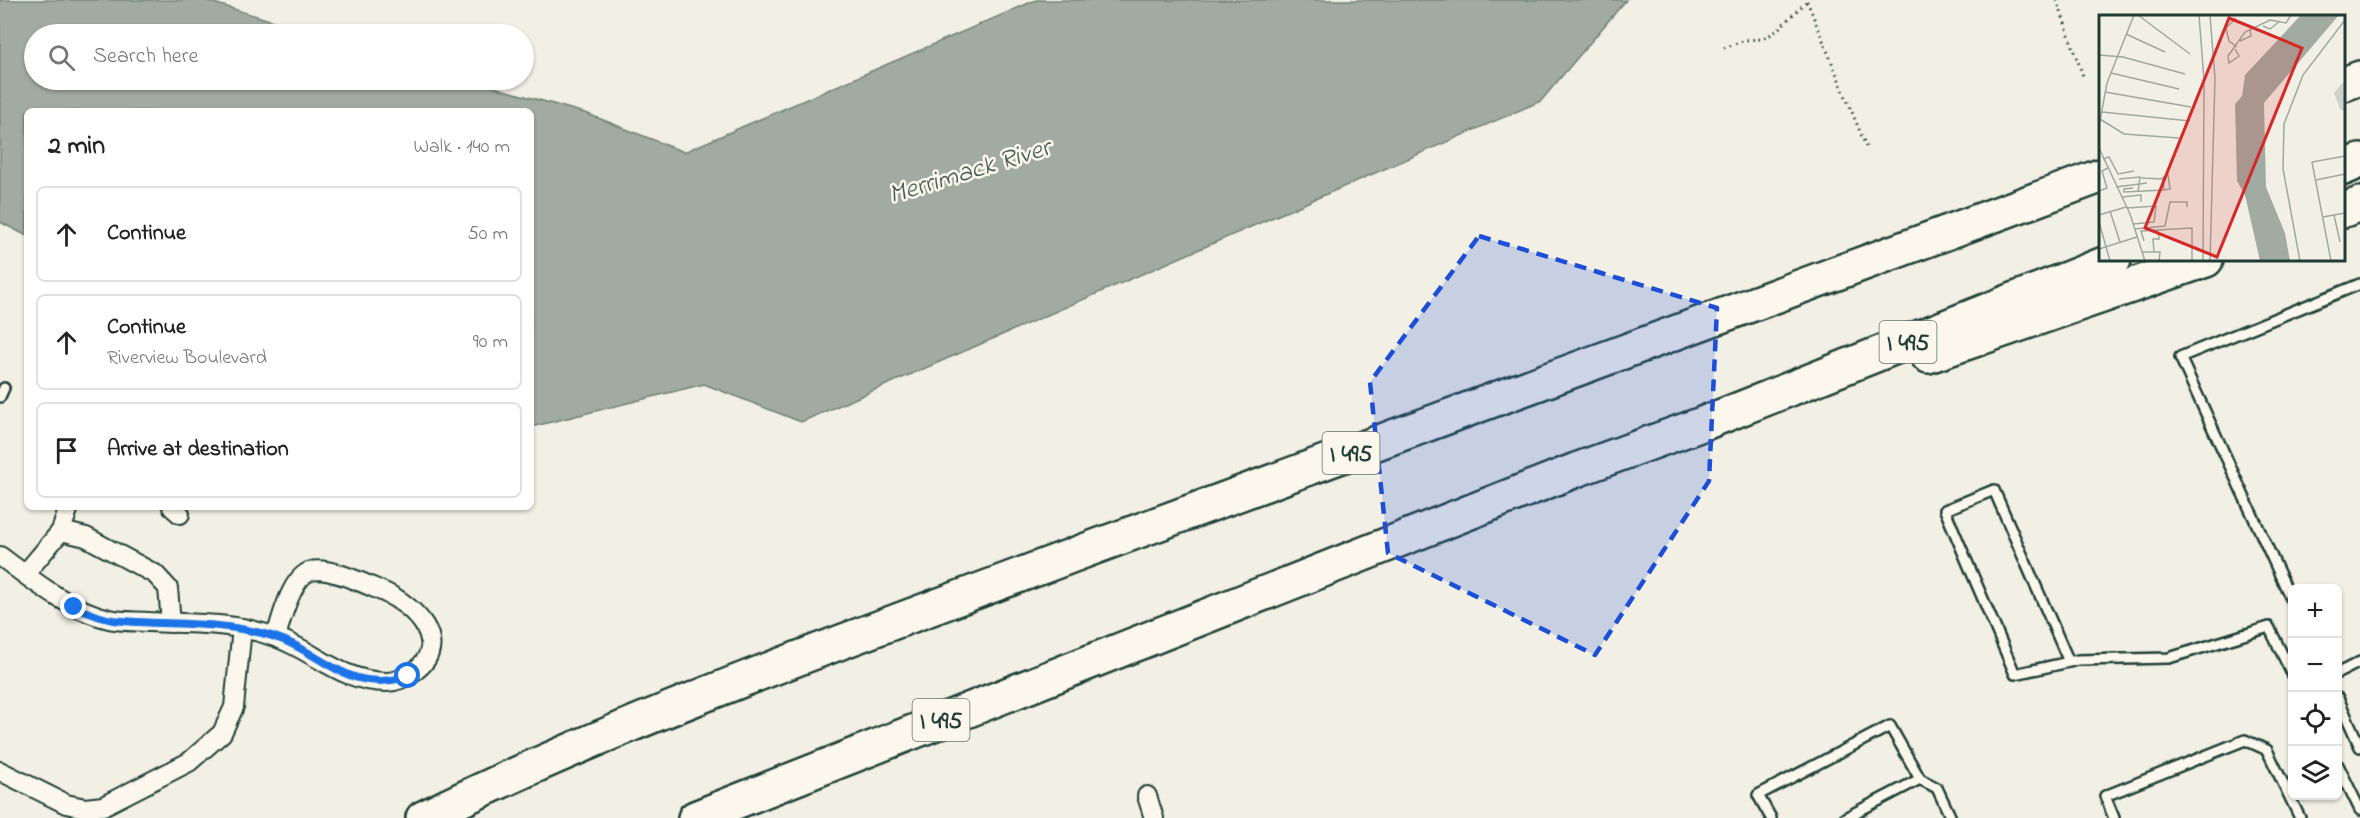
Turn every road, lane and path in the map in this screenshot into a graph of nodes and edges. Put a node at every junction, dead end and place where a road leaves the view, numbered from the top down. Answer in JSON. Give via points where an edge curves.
{"nodes":[{"id":1,"x":2057,"y":0,"type":"edge"},
{"id":2,"x":1808,"y":1,"type":"edge"},
{"id":3,"x":1724,"y":48,"type":"dead end"},
{"id":4,"x":2083,"y":76,"type":"dead end"},
{"id":5,"x":2360,"y":78,"type":"edge"},
{"id":6,"x":2345,"y":83,"type":"edge"},
{"id":7,"x":1867,"y":149,"type":"dead end"},
{"id":8,"x":2360,"y":161,"type":"edge"},
{"id":9,"x":2345,"y":167,"type":"edge"},
{"id":10,"x":2099,"y":176,"type":"edge"},
{"id":11,"x":2360,"y":204,"type":"edge"},
{"id":12,"x":2345,"y":209,"type":"edge"},
{"id":13,"x":2111,"y":261,"type":"edge"},
{"id":14,"x":2203,"y":261,"type":"edge"},
{"id":15,"x":2360,"y":284,"type":"edge"},
{"id":16,"x":1702,"y":424,"type":"junction"},
{"id":17,"x":68,"y":510,"type":"edge"},
{"id":18,"x":61,"y":531,"type":"junction"},
{"id":19,"x":0,"y":556,"type":"edge"},
{"id":20,"x":25,"y":574,"type":"junction"},
{"id":21,"x":2288,"y":592,"type":"edge"},
{"id":22,"x":171,"y":623,"type":"junction"},
{"id":23,"x":242,"y":628,"type":"junction"},
{"id":24,"x":276,"y":637,"type":"junction"},
{"id":25,"x":2068,"y":662,"type":"junction"},
{"id":26,"x":2360,"y":662,"type":"edge"},
{"id":27,"x":2288,"y":666,"type":"edge"},
{"id":28,"x":2342,"y":671,"type":"edge"},
{"id":29,"x":2342,"y":709,"type":"edge"},
{"id":30,"x":2360,"y":747,"type":"edge"},
{"id":31,"x":0,"y":771,"type":"edge"},
{"id":32,"x":2342,"y":775,"type":"edge"},
{"id":33,"x":1920,"y":779,"type":"junction"},
{"id":34,"x":1147,"y":796,"type":"dead end"},
{"id":35,"x":2360,"y":810,"type":"edge"},
{"id":36,"x":423,"y":818,"type":"edge"},
{"id":37,"x":695,"y":818,"type":"edge"},
{"id":38,"x":1154,"y":818,"type":"edge"},
{"id":39,"x":1771,"y":818,"type":"edge"},
{"id":40,"x":1845,"y":818,"type":"edge"},
{"id":41,"x":1951,"y":818,"type":"edge"},
{"id":42,"x":2114,"y":818,"type":"edge"},
{"id":43,"x":2300,"y":818,"type":"edge"}],
"edges":[{"from":1,"to":4,"type":"path"},
{"from":2,"to":3,"type":"path","via":[[1774,33]]},
{"from":2,"to":7,"type":"path"},
{"from":5,"to":6,"type":"highway"},
{"from":8,"to":9,"type":"highway"},
{"from":10,"to":36,"type":"highway","number":"I 495","via":[[1203,506],[635,721]]},
{"from":11,"to":12,"type":"highway"},
{"from":13,"to":16,"type":"highway","number":"I 495"},
{"from":14,"to":16,"type":"highway","via":[[1916,360]]},
{"from":15,"to":21,"type":"lane","via":[[2180,357]]},
{"from":16,"to":37,"type":"highway","number":"I 495","via":[[1576,470]]},
{"from":17,"to":18,"type":"street"},
{"from":18,"to":20,"type":"street"},
{"from":18,"to":22,"type":"street","via":[[86,537],[155,574],[168,588]]},
{"from":19,"to":20,"type":"street"},
{"from":20,"to":22,"type":"street","via":[[74,607],[111,620]]},
{"from":22,"to":23,"type":"street"},
{"from":23,"to":24,"type":"street"},
{"from":23,"to":31,"type":"street","via":[[234,707],[222,734],[189,762],[103,806],[86,808],[66,804]]},
{"from":24,"to":24,"type":"street","via":[[348,675],[370,681],[390,682],[408,676],[424,663],[432,645],[428,629],[392,596],[324,571],[310,571],[298,581]]},
{"from":25,"to":25,"type":"lane","via":[[1994,490],[1945,510],[2015,674]]},
{"from":25,"to":27,"type":"lane","via":[[2169,658],[2269,627]]},
{"from":26,"to":28,"type":"lane"},
{"from":29,"to":30,"type":"lane"},
{"from":32,"to":35,"type":"lane"},
{"from":33,"to":39,"type":"lane","via":[[1890,726],[1758,795]]},
{"from":33,"to":40,"type":"lane"},
{"from":33,"to":41,"type":"lane","via":[[1937,788]]},
{"from":34,"to":38,"type":"street"},
{"from":42,"to":43,"type":"lane","via":[[2105,796],[2246,740],[2267,750]]}]}
